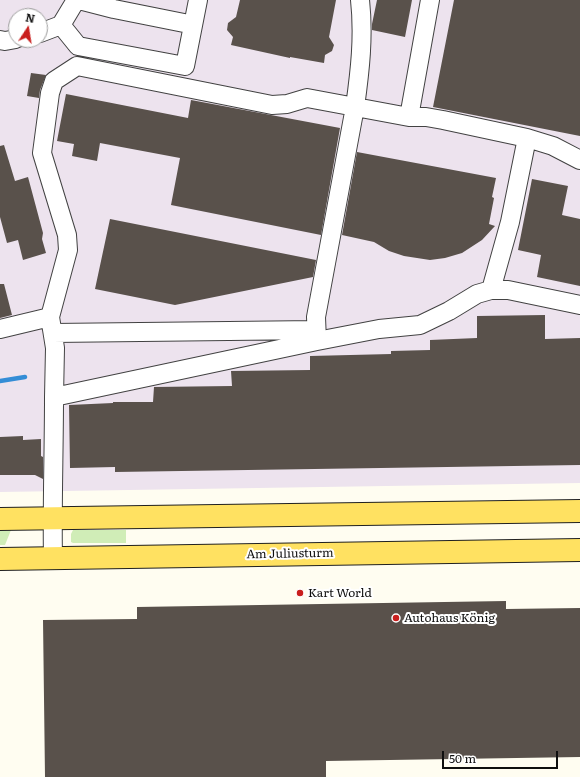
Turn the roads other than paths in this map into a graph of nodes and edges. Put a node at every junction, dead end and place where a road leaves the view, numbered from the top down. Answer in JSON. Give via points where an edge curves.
{"nodes":[{"id":1,"x":76,"y":0,"type":"edge"},
{"id":2,"x":79,"y":0,"type":"edge"},
{"id":3,"x":198,"y":0,"type":"edge"},
{"id":4,"x":360,"y":0,"type":"edge"},
{"id":5,"x":430,"y":0,"type":"edge"},
{"id":6,"x":184,"y":22,"type":"dead end"},
{"id":7,"x":61,"y":25,"type":"junction"},
{"id":8,"x":48,"y":30,"type":"edge"},
{"id":9,"x":355,"y":107,"type":"junction"},
{"id":10,"x":409,"y":117,"type":"junction"},
{"id":11,"x":527,"y":138,"type":"junction"},
{"id":12,"x":580,"y":160,"type":"edge"},
{"id":13,"x":490,"y":290,"type":"junction"},
{"id":14,"x":580,"y":305,"type":"edge"},
{"id":15,"x":52,"y":325,"type":"junction"},
{"id":16,"x":0,"y":329,"type":"edge"},
{"id":17,"x":317,"y":335,"type":"junction"},
{"id":18,"x":54,"y":397,"type":"junction"},
{"id":19,"x":580,"y":511,"type":"edge"},
{"id":20,"x":52,"y":518,"type":"junction"},
{"id":21,"x":0,"y":519,"type":"edge"},
{"id":22,"x":580,"y":550,"type":"edge"},
{"id":23,"x":0,"y":559,"type":"edge"},
{"id":24,"x":53,"y":559,"type":"junction"}],
"edges":[{"from":1,"to":7,"type":"street"},
{"from":2,"to":6,"type":"street"},
{"from":3,"to":7,"type":"street","via":[[185,66],[78,46]]},
{"from":4,"to":9,"type":"street","via":[[362,24]]},
{"from":5,"to":10,"type":"street"},
{"from":7,"to":8,"type":"street"},
{"from":9,"to":10,"type":"street"},
{"from":9,"to":15,"type":"street","via":[[307,98],[287,104],[272,104],[77,66],[54,81],[42,153],[67,235],[68,250]]},
{"from":9,"to":17,"type":"street","via":[[319,295]]},
{"from":10,"to":11,"type":"street","via":[[443,120]]},
{"from":11,"to":12,"type":"street","via":[[553,146]]},
{"from":11,"to":13,"type":"street","via":[[510,222]]},
{"from":13,"to":14,"type":"street","via":[[508,290]]},
{"from":13,"to":17,"type":"street","via":[[477,294],[449,311],[420,324]]},
{"from":15,"to":16,"type":"street"},
{"from":15,"to":17,"type":"street"},
{"from":15,"to":18,"type":"street","via":[[55,348]]},
{"from":17,"to":18,"type":"street"},
{"from":18,"to":20,"type":"street"},
{"from":19,"to":20,"type":"main road"},
{"from":20,"to":21,"type":"main road"},
{"from":20,"to":24,"type":"street"},
{"from":22,"to":24,"type":"main road","name":"Am Juliusturm"},
{"from":23,"to":24,"type":"main road","name":"Am Juliusturm"}]}
